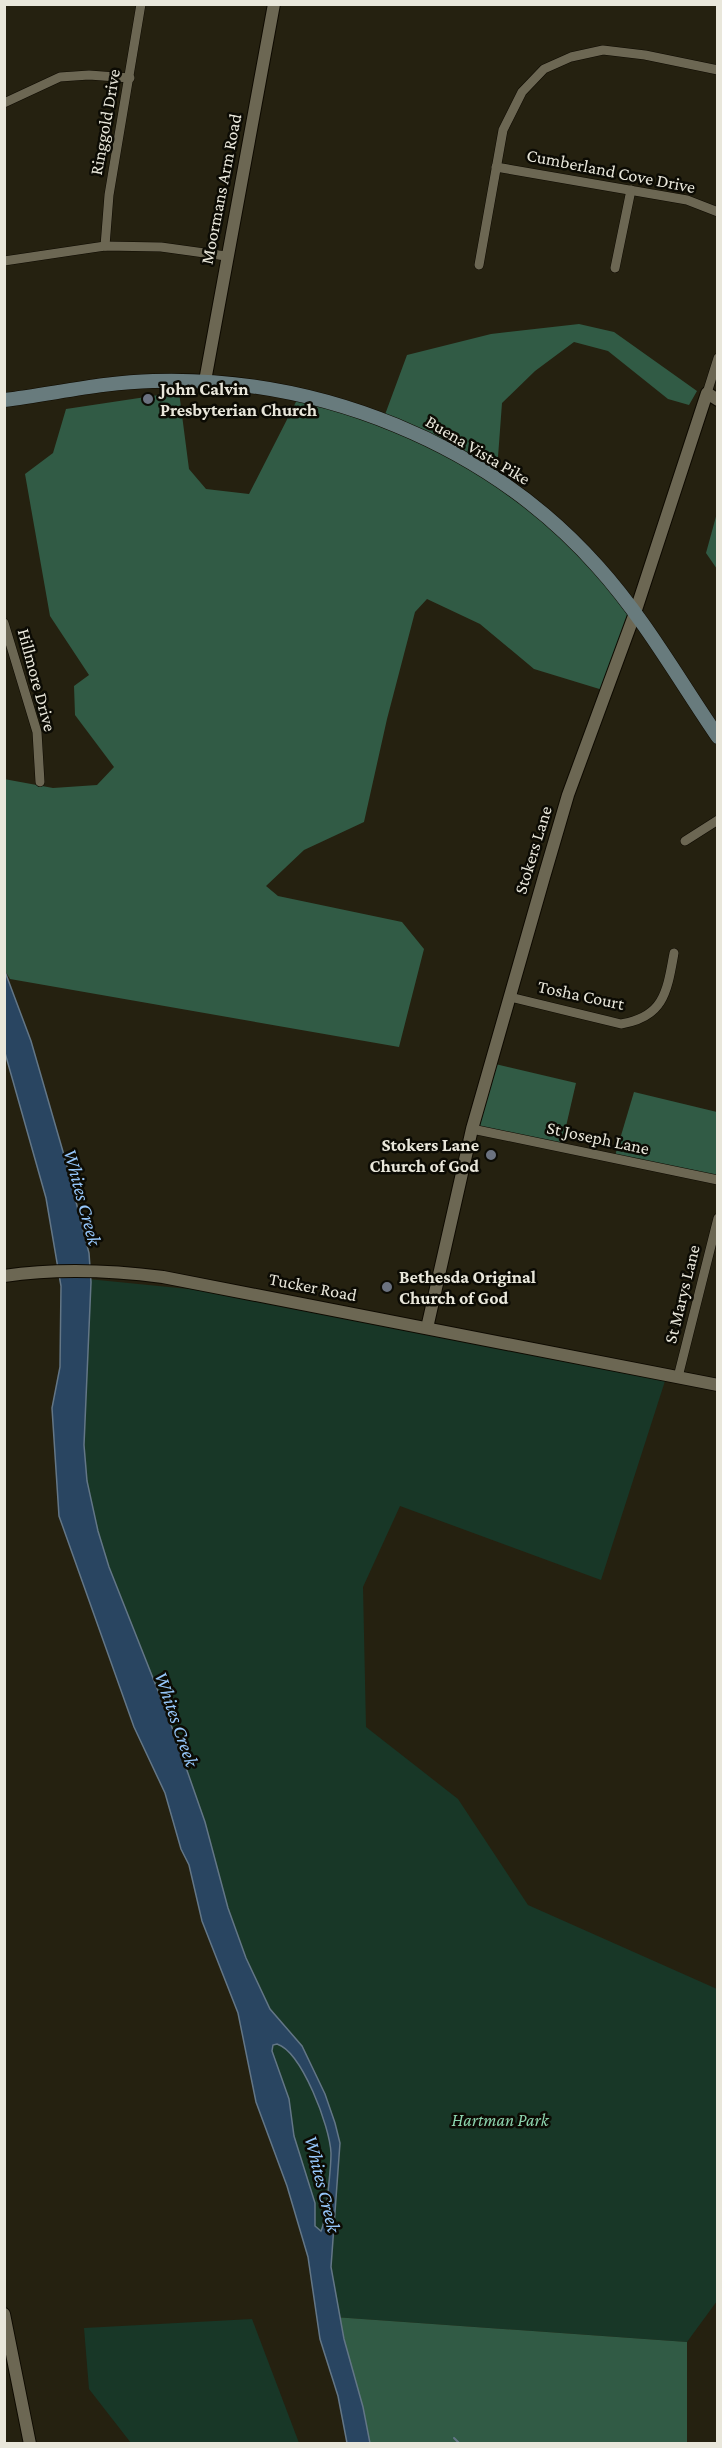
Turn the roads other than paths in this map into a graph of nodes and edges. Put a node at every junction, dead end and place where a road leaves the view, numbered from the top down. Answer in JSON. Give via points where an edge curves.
{"nodes":[{"id":1,"x":141,"y":4,"type":"edge"},
{"id":2,"x":274,"y":4,"type":"edge"},
{"id":3,"x":717,"y":70,"type":"edge"},
{"id":4,"x":130,"y":78,"type":"junction"},
{"id":5,"x":4,"y":103,"type":"edge"},
{"id":6,"x":496,"y":166,"type":"junction"},
{"id":7,"x":631,"y":190,"type":"junction"},
{"id":8,"x":717,"y":212,"type":"edge"},
{"id":9,"x":105,"y":246,"type":"junction"},
{"id":10,"x":226,"y":256,"type":"junction"},
{"id":11,"x":4,"y":261,"type":"edge"},
{"id":12,"x":479,"y":265,"type":"dead end"},
{"id":13,"x":615,"y":268,"type":"dead end"},
{"id":14,"x":717,"y":358,"type":"edge"},
{"id":15,"x":205,"y":381,"type":"junction"},
{"id":16,"x":712,"y":397,"type":"edge"},
{"id":17,"x":4,"y":400,"type":"edge"},
{"id":18,"x":635,"y":613,"type":"junction"},
{"id":19,"x":4,"y":624,"type":"edge"},
{"id":20,"x":717,"y":737,"type":"edge"},
{"id":21,"x":40,"y":782,"type":"dead end"},
{"id":22,"x":717,"y":820,"type":"edge"},
{"id":23,"x":685,"y":841,"type":"dead end"},
{"id":24,"x":674,"y":954,"type":"dead end"},
{"id":25,"x":510,"y":997,"type":"junction"},
{"id":26,"x":472,"y":1129,"type":"junction"},
{"id":27,"x":717,"y":1180,"type":"edge"},
{"id":28,"x":717,"y":1218,"type":"edge"},
{"id":29,"x":4,"y":1276,"type":"edge"},
{"id":30,"x":427,"y":1328,"type":"junction"},
{"id":31,"x":678,"y":1377,"type":"junction"},
{"id":32,"x":717,"y":1385,"type":"edge"},
{"id":33,"x":4,"y":2314,"type":"edge"},
{"id":34,"x":30,"y":2444,"type":"edge"}],
"edges":[{"from":1,"to":4,"type":"street","name":"Ringgold Drive"},
{"from":2,"to":10,"type":"street","name":"Moormans Arm Road"},
{"from":3,"to":6,"type":"street","via":[[603,50],[571,57],[544,69],[522,92],[503,130]]},
{"from":4,"to":5,"type":"street","via":[[60,77]]},
{"from":4,"to":9,"type":"street","name":"Ringgold Drive","via":[[107,205]]},
{"from":6,"to":7,"type":"street","name":"Cumberland Cove Drive"},
{"from":6,"to":12,"type":"street"},
{"from":7,"to":8,"type":"street","name":"Cumberland Cove Drive","via":[[687,200]]},
{"from":7,"to":13,"type":"street"},
{"from":9,"to":10,"type":"street","via":[[161,247]]},
{"from":9,"to":11,"type":"street"},
{"from":10,"to":15,"type":"street","name":"Moormans Arm Road"},
{"from":14,"to":16,"type":"street"},
{"from":15,"to":17,"type":"main road","name":"Buena Vista Pike","via":[[151,381]]},
{"from":15,"to":18,"type":"main road","name":"Buena Vista Pike","via":[[344,406],[420,434],[527,501],[598,566]]},
{"from":16,"to":18,"type":"street","name":"Stokers Lane"},
{"from":18,"to":20,"type":"main road","name":"Buena Vista Pike"},
{"from":18,"to":25,"type":"street","name":"Stokers Lane","via":[[568,795]]},
{"from":19,"to":21,"type":"street","name":"Hillmore Drive","via":[[37,732]]},
{"from":22,"to":23,"type":"street"},
{"from":24,"to":25,"type":"street","name":"Tosha Court","via":[[663,999],[638,1021],[621,1024]]},
{"from":25,"to":26,"type":"street","name":"Stokers Lane"},
{"from":26,"to":27,"type":"street","name":"St Joseph Lane"},
{"from":26,"to":30,"type":"street","name":"Stokers Lane"},
{"from":28,"to":31,"type":"street","name":"St Marys Lane"},
{"from":29,"to":30,"type":"street","name":"Tucker Road","via":[[42,1270],[100,1269],[163,1277]]},
{"from":30,"to":31,"type":"street","name":"Tucker Road"},
{"from":31,"to":32,"type":"street","name":"Tucker Road"},
{"from":33,"to":34,"type":"street"}]}
